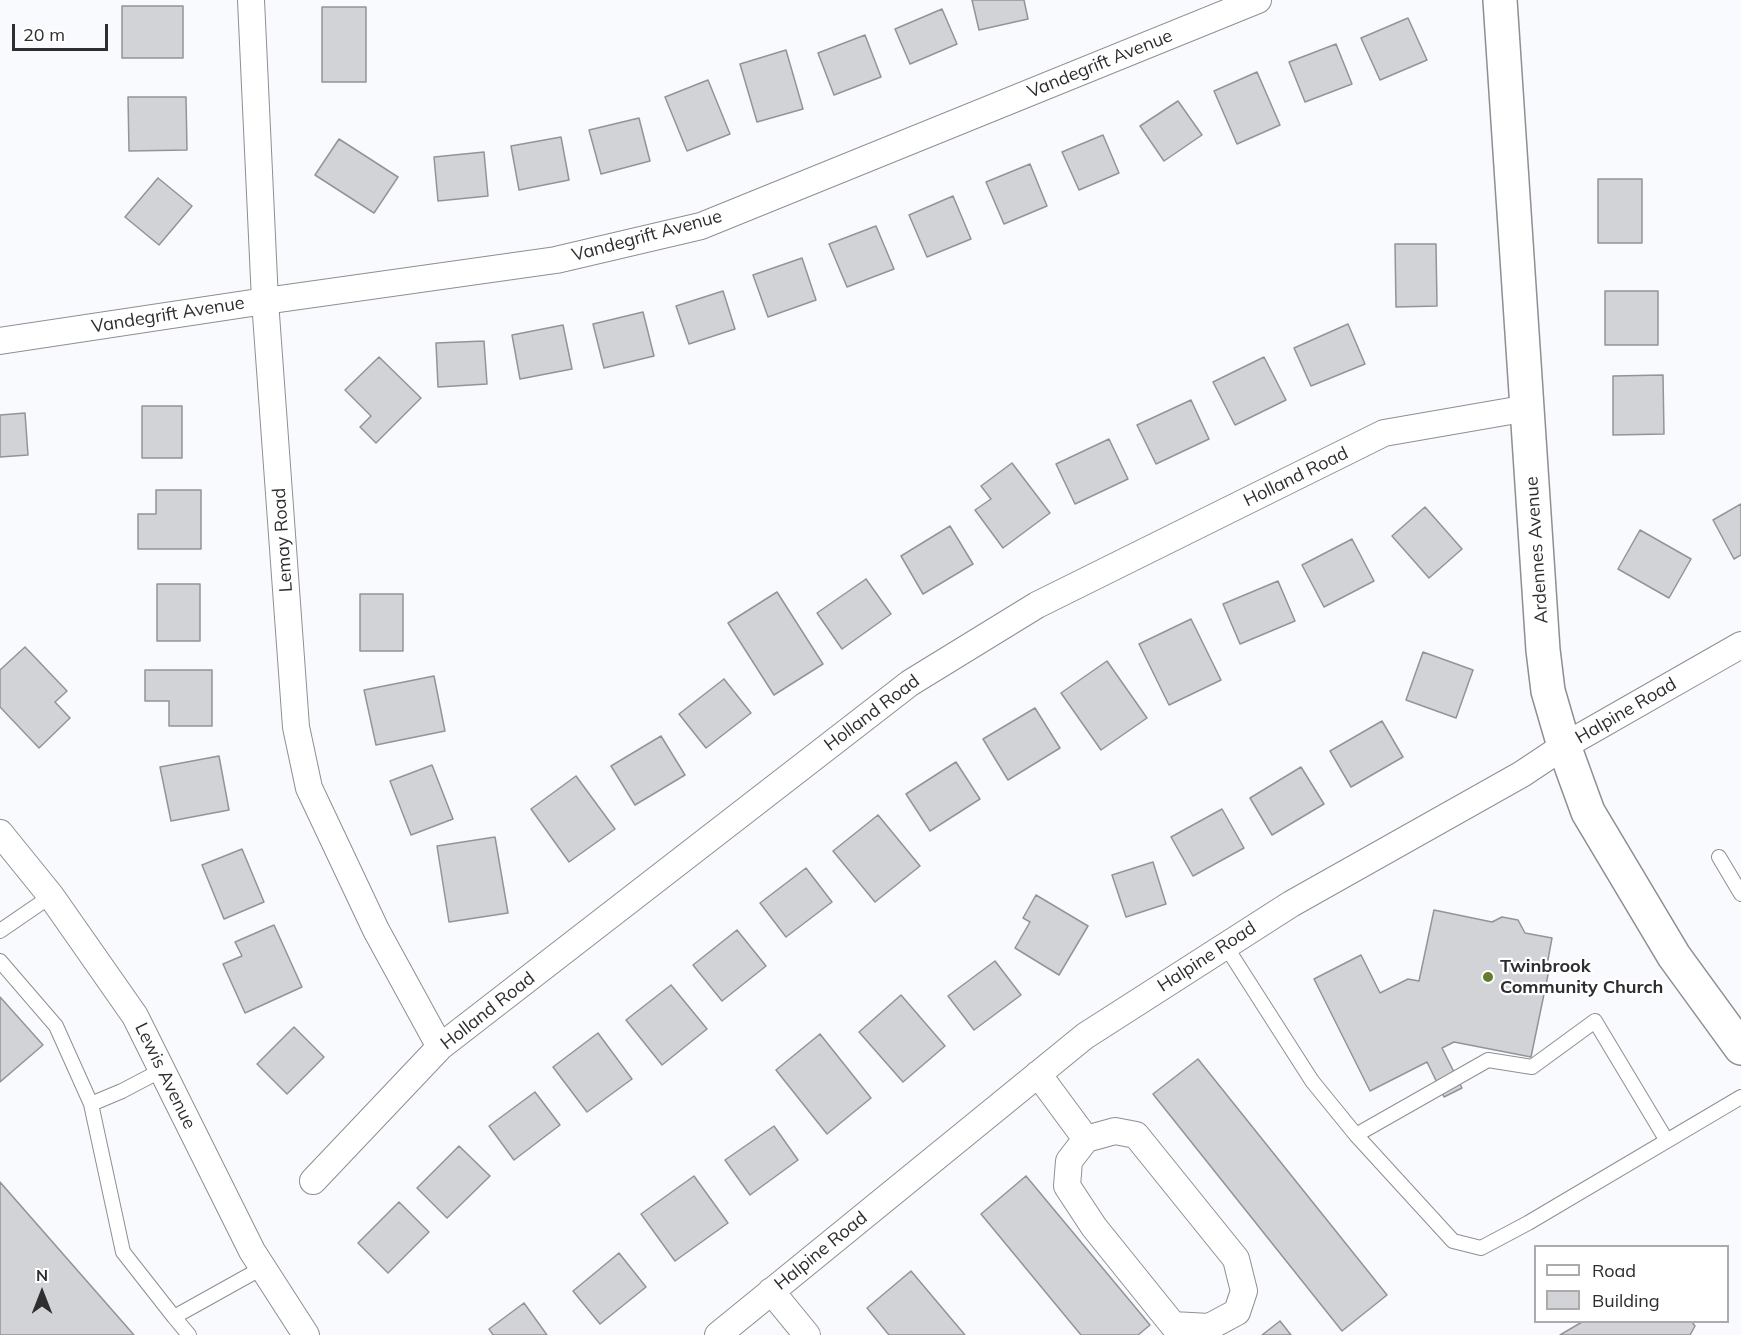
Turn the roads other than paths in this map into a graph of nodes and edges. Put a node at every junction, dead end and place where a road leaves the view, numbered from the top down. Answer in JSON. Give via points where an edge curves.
{"nodes":[{"id":1,"x":251,"y":0,"type":"edge"},
{"id":2,"x":1258,"y":0,"type":"edge"},
{"id":3,"x":1500,"y":0,"type":"edge"},
{"id":4,"x":265,"y":301,"type":"junction"},
{"id":5,"x":0,"y":341,"type":"edge"},
{"id":6,"x":1528,"y":408,"type":"junction"},
{"id":7,"x":1741,"y":645,"type":"edge"},
{"id":8,"x":1564,"y":746,"type":"junction"},
{"id":9,"x":0,"y":833,"type":"edge"},
{"id":10,"x":1719,"y":857,"type":"dead end"},
{"id":11,"x":1741,"y":894,"type":"edge"},
{"id":12,"x":51,"y":896,"type":"junction"},
{"id":13,"x":0,"y":931,"type":"edge"},
{"id":14,"x":1225,"y":945,"type":"junction"},
{"id":15,"x":0,"y":961,"type":"edge"},
{"id":16,"x":440,"y":1047,"type":"junction"},
{"id":17,"x":1741,"y":1048,"type":"edge"},
{"id":18,"x":162,"y":1070,"type":"junction"},
{"id":19,"x":1038,"y":1074,"type":"junction"},
{"id":20,"x":1741,"y":1097,"type":"edge"},
{"id":21,"x":91,"y":1104,"type":"junction"},
{"id":22,"x":1356,"y":1135,"type":"junction"},
{"id":23,"x":1086,"y":1139,"type":"junction"},
{"id":24,"x":1667,"y":1141,"type":"junction"},
{"id":25,"x":313,"y":1180,"type":"dead end"},
{"id":26,"x":262,"y":1268,"type":"junction"},
{"id":27,"x":771,"y":1291,"type":"junction"},
{"id":28,"x":174,"y":1317,"type":"junction"},
{"id":29,"x":189,"y":1335,"type":"edge"},
{"id":30,"x":306,"y":1335,"type":"edge"},
{"id":31,"x":718,"y":1335,"type":"edge"},
{"id":32,"x":807,"y":1335,"type":"edge"}],
"edges":[{"from":1,"to":4,"type":"street","name":"Lemay Road"},
{"from":2,"to":4,"type":"street","name":"Vandegrift Avenue","via":[[701,226],[556,260]]},
{"from":3,"to":6,"type":"street","name":"Ardennes Avenue"},
{"from":4,"to":5,"type":"street","name":"Vandegrift Avenue"},
{"from":4,"to":16,"type":"street","name":"Lemay Road","via":[[296,727],[309,788],[376,930]]},
{"from":6,"to":8,"type":"street","name":"Ardennes Avenue","via":[[1543,650],[1548,691]]},
{"from":6,"to":16,"type":"street","name":"Holland Road","via":[[1383,433],[1037,605],[910,683]]},
{"from":7,"to":8,"type":"street","name":"Halpine Road"},
{"from":8,"to":14,"type":"street","name":"Halpine Road"},
{"from":8,"to":17,"type":"street","name":"Ardennes Avenue","via":[[1588,812],[1674,957]]},
{"from":9,"to":12,"type":"street","name":"Lewis Avenue"},
{"from":10,"to":11,"type":"lane"},
{"from":12,"to":13,"type":"lane"},
{"from":12,"to":18,"type":"street","name":"Lewis Avenue","via":[[135,1016]]},
{"from":14,"to":19,"type":"street","name":"Halpine Road","via":[[1085,1036]]},
{"from":14,"to":22,"type":"lane","via":[[1312,1080]]},
{"from":15,"to":21,"type":"lane","via":[[56,1026]]},
{"from":16,"to":25,"type":"street","name":"Holland Road"},
{"from":18,"to":21,"type":"lane"},
{"from":18,"to":26,"type":"street","name":"Lewis Avenue"},
{"from":19,"to":23,"type":"street"},
{"from":19,"to":27,"type":"street","name":"Halpine Road"},
{"from":20,"to":24,"type":"lane"},
{"from":21,"to":28,"type":"lane","via":[[123,1252]]},
{"from":22,"to":24,"type":"lane","via":[[1453,1241],[1481,1248]]},
{"from":22,"to":24,"type":"lane","via":[[1488,1060],[1532,1067],[1595,1022]]},
{"from":23,"to":23,"type":"street","via":[[1069,1161],[1067,1186],[1094,1227],[1173,1325],[1209,1328],[1237,1311],[1244,1291],[1236,1259],[1136,1135],[1115,1131]]},
{"from":26,"to":28,"type":"lane"},
{"from":26,"to":30,"type":"street","name":"Lewis Avenue"},
{"from":27,"to":31,"type":"street","name":"Halpine Road"},
{"from":27,"to":32,"type":"street"},
{"from":28,"to":29,"type":"lane"}]}
